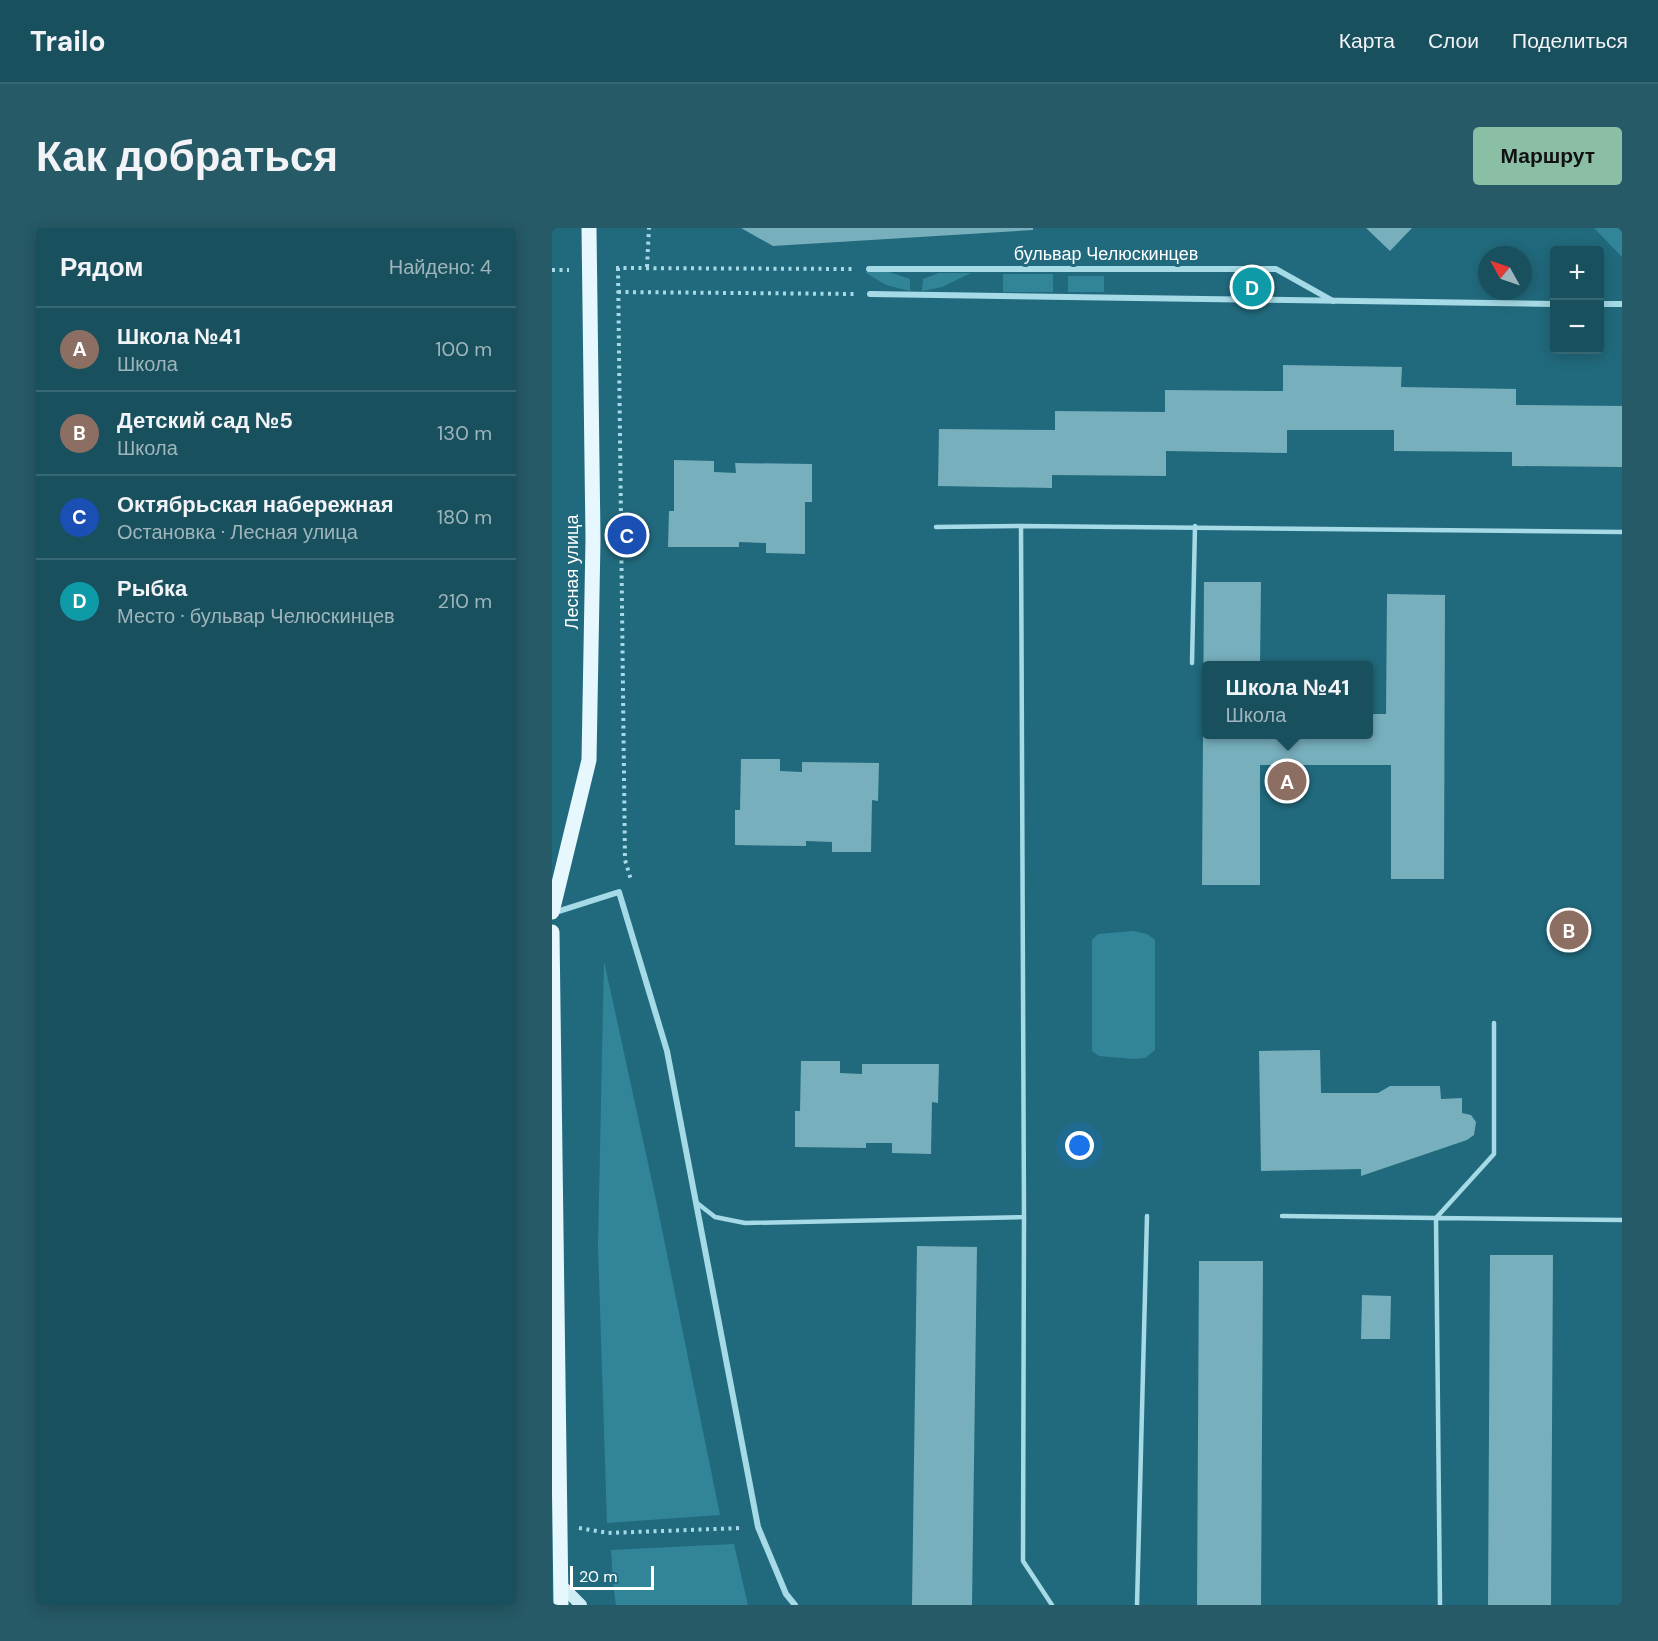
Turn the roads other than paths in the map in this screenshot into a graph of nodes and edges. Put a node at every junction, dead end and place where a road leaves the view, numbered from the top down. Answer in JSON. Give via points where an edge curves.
{"nodes":[{"id":1,"x":589,"y":228,"type":"edge"},
{"id":2,"x":869,"y":269,"type":"road end"},
{"id":3,"x":870,"y":294,"type":"road end"},
{"id":4,"x":1333,"y":302,"type":"junction"},
{"id":5,"x":1550,"y":304,"type":"edge"},
{"id":6,"x":1604,"y":304,"type":"edge"},
{"id":7,"x":1622,"y":304,"type":"edge"},
{"id":8,"x":936,"y":526,"type":"dead end"},
{"id":9,"x":1021,"y":526,"type":"junction"},
{"id":10,"x":1195,"y":526,"type":"junction"},
{"id":11,"x":1622,"y":532,"type":"edge"},
{"id":12,"x":1192,"y":663,"type":"dead end"},
{"id":13,"x":552,"y":913,"type":"edge"},
{"id":14,"x":552,"y":932,"type":"edge"},
{"id":15,"x":1494,"y":1023,"type":"dead end"},
{"id":16,"x":695,"y":1203,"type":"junction"},
{"id":17,"x":1147,"y":1216,"type":"dead end"},
{"id":18,"x":1282,"y":1216,"type":"dead end"},
{"id":19,"x":1024,"y":1217,"type":"junction"},
{"id":20,"x":1436,"y":1218,"type":"junction"},
{"id":21,"x":1622,"y":1220,"type":"edge"},
{"id":22,"x":561,"y":1585,"type":"junction"},
{"id":23,"x":561,"y":1605,"type":"edge"},
{"id":24,"x":581,"y":1605,"type":"edge"},
{"id":25,"x":795,"y":1605,"type":"edge"},
{"id":26,"x":1052,"y":1605,"type":"edge"},
{"id":27,"x":1137,"y":1605,"type":"edge"},
{"id":28,"x":1440,"y":1605,"type":"edge"}],
"edges":[{"from":1,"to":13,"type":"main road","name":"Лесная улица","via":[[593,539],[589,760]]},
{"from":2,"to":4,"type":"street","name":"бульвар Челюскинцев","via":[[1276,269]]},
{"from":3,"to":4,"type":"street","name":"бульвар Челюскинцев"},
{"from":4,"to":5,"type":"street","name":"бульвар Челюскинцев"},
{"from":6,"to":7,"type":"street"},
{"from":8,"to":9,"type":"lane"},
{"from":9,"to":10,"type":"lane"},
{"from":9,"to":19,"type":"lane"},
{"from":10,"to":11,"type":"lane"},
{"from":10,"to":12,"type":"lane"},
{"from":13,"to":16,"type":"street","via":[[619,892],[667,1051]]},
{"from":14,"to":22,"type":"main road"},
{"from":15,"to":20,"type":"lane","via":[[1494,1154]]},
{"from":16,"to":19,"type":"lane","via":[[715,1217],[745,1223]]},
{"from":16,"to":25,"type":"street","via":[[758,1527],[786,1594]]},
{"from":17,"to":27,"type":"lane"},
{"from":18,"to":20,"type":"lane"},
{"from":19,"to":26,"type":"lane","via":[[1023,1561]]},
{"from":20,"to":21,"type":"lane"},
{"from":20,"to":28,"type":"lane"},
{"from":22,"to":23,"type":"main road"},
{"from":22,"to":24,"type":"main road"}]}
